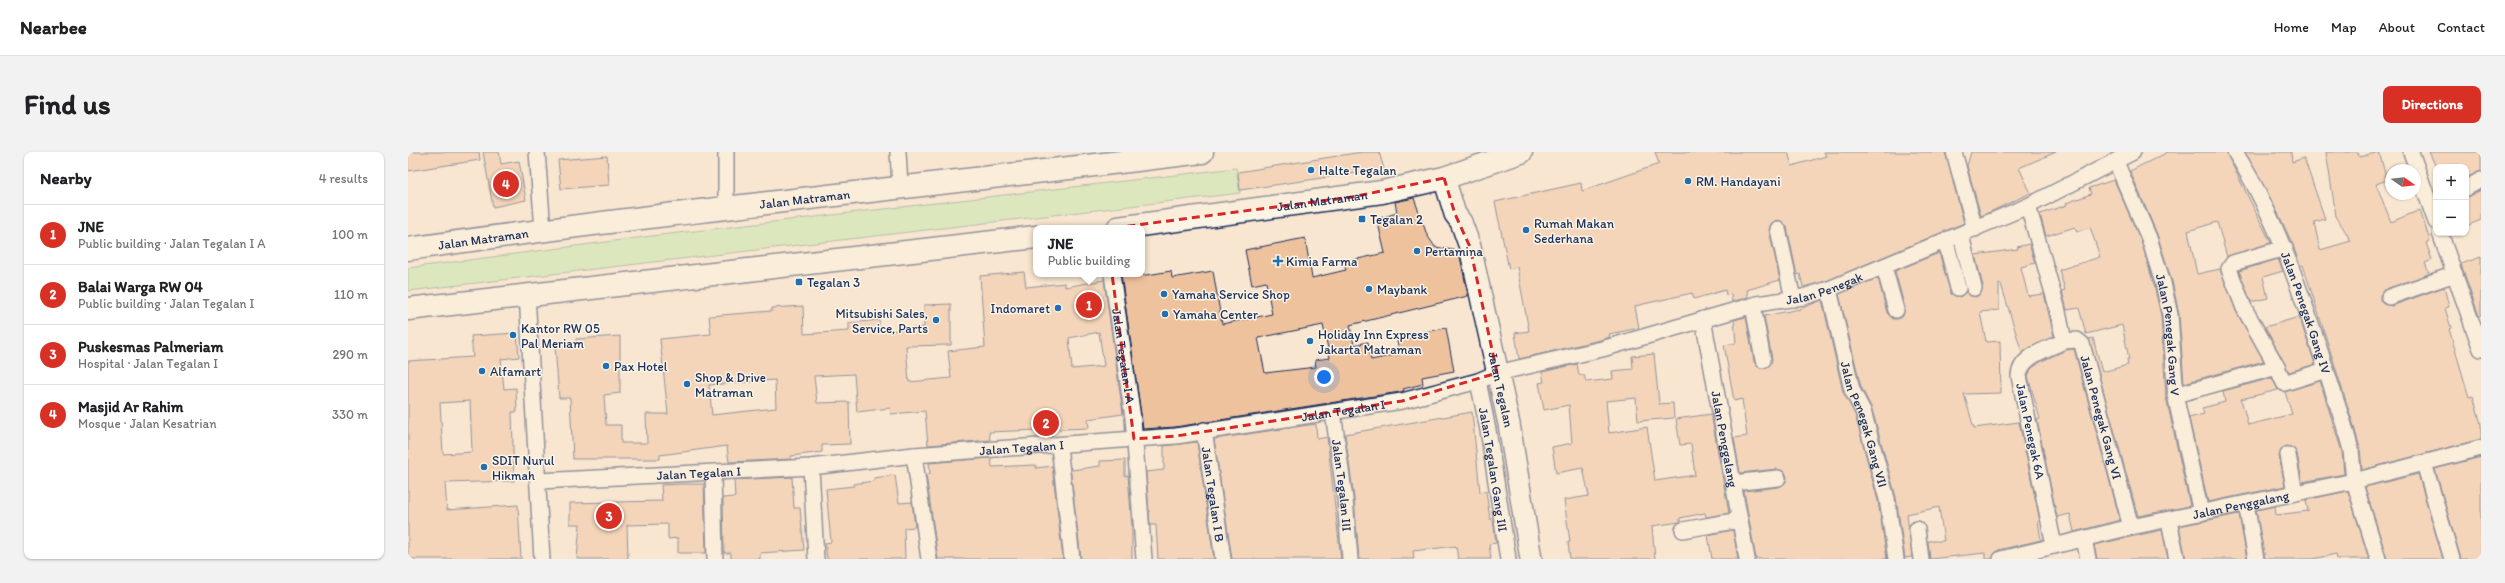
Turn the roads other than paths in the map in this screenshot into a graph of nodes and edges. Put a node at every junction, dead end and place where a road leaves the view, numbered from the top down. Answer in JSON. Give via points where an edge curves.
{"nodes":[{"id":1,"x":537,"y":152,"type":"edge"},
{"id":2,"x":726,"y":152,"type":"edge"},
{"id":3,"x":898,"y":152,"type":"edge"},
{"id":4,"x":1202,"y":152,"type":"edge"},
{"id":5,"x":1521,"y":152,"type":"edge"},
{"id":6,"x":1954,"y":152,"type":"edge"},
{"id":7,"x":2133,"y":152,"type":"edge"},
{"id":8,"x":2235,"y":152,"type":"edge"},
{"id":9,"x":2411,"y":152,"type":"edge"},
{"id":10,"x":1180,"y":153,"type":"edge"},
{"id":11,"x":2116,"y":162,"type":"junction"},
{"id":12,"x":1451,"y":175,"type":"junction"},
{"id":13,"x":2481,"y":180,"type":"edge"},
{"id":14,"x":900,"y":186,"type":"junction"},
{"id":15,"x":2469,"y":186,"type":"edge"},
{"id":16,"x":2433,"y":203,"type":"edge"},
{"id":17,"x":2028,"y":206,"type":"junction"},
{"id":18,"x":726,"y":209,"type":"junction"},
{"id":19,"x":1141,"y":225,"type":"edge"},
{"id":20,"x":1778,"y":229,"type":"dead end"},
{"id":21,"x":1975,"y":229,"type":"junction"},
{"id":22,"x":543,"y":230,"type":"junction"},
{"id":23,"x":1961,"y":235,"type":"junction"},
{"id":24,"x":2441,"y":236,"type":"edge"},
{"id":25,"x":1033,"y":237,"type":"edge"},
{"id":26,"x":1946,"y":242,"type":"junction"},
{"id":27,"x":2285,"y":248,"type":"junction"},
{"id":28,"x":408,"y":249,"type":"edge"},
{"id":29,"x":1884,"y":267,"type":"junction"},
{"id":30,"x":2455,"y":274,"type":"junction"},
{"id":31,"x":1112,"y":277,"type":"edge"},
{"id":32,"x":1958,"y":288,"type":"dead end"},
{"id":33,"x":1974,"y":288,"type":"dead end"},
{"id":34,"x":1829,"y":290,"type":"junction"},
{"id":35,"x":527,"y":294,"type":"junction"},
{"id":36,"x":2389,"y":297,"type":"dead end"},
{"id":37,"x":1793,"y":299,"type":"junction"},
{"id":38,"x":1753,"y":306,"type":"junction"},
{"id":39,"x":408,"y":309,"type":"edge"},
{"id":40,"x":1896,"y":310,"type":"dead end"},
{"id":41,"x":1703,"y":319,"type":"junction"},
{"id":42,"x":2064,"y":341,"type":"junction"},
{"id":43,"x":2480,"y":343,"type":"edge"},
{"id":44,"x":1763,"y":360,"type":"dead end"},
{"id":45,"x":2277,"y":367,"type":"junction"},
{"id":46,"x":2326,"y":370,"type":"junction"},
{"id":47,"x":1497,"y":373,"type":"junction"},
{"id":48,"x":1478,"y":381,"type":"junction"},
{"id":49,"x":2175,"y":395,"type":"junction"},
{"id":50,"x":1333,"y":412,"type":"junction"},
{"id":51,"x":1509,"y":424,"type":"junction"},
{"id":52,"x":1204,"y":430,"type":"junction"},
{"id":53,"x":1488,"y":430,"type":"junction"},
{"id":54,"x":1134,"y":439,"type":"junction"},
{"id":55,"x":1059,"y":446,"type":"junction"},
{"id":56,"x":2481,"y":448,"type":"edge"},
{"id":57,"x":914,"y":455,"type":"junction"},
{"id":58,"x":2288,"y":455,"type":"dead end"},
{"id":59,"x":2424,"y":462,"type":"junction"},
{"id":60,"x":811,"y":467,"type":"junction"},
{"id":61,"x":713,"y":473,"type":"junction"},
{"id":62,"x":1778,"y":478,"type":"dead end"},
{"id":63,"x":539,"y":481,"type":"junction"},
{"id":64,"x":2354,"y":481,"type":"junction"},
{"id":65,"x":1733,"y":483,"type":"junction"},
{"id":66,"x":2295,"y":493,"type":"junction"},
{"id":67,"x":2246,"y":504,"type":"junction"},
{"id":68,"x":2201,"y":513,"type":"junction"},
{"id":69,"x":1740,"y":520,"type":"junction"},
{"id":70,"x":2169,"y":521,"type":"junction"},
{"id":71,"x":2131,"y":527,"type":"junction"},
{"id":72,"x":1918,"y":528,"type":"dead end"},
{"id":73,"x":1683,"y":530,"type":"dead end"},
{"id":74,"x":2084,"y":539,"type":"junction"},
{"id":75,"x":2054,"y":546,"type":"junction"},
{"id":76,"x":2019,"y":557,"type":"edge"},
{"id":77,"x":542,"y":559,"type":"edge"},
{"id":78,"x":715,"y":559,"type":"edge"},
{"id":79,"x":816,"y":559,"type":"edge"},
{"id":80,"x":929,"y":559,"type":"edge"},
{"id":81,"x":1072,"y":559,"type":"edge"},
{"id":82,"x":1144,"y":559,"type":"edge"},
{"id":83,"x":1223,"y":559,"type":"edge"},
{"id":84,"x":1350,"y":559,"type":"edge"},
{"id":85,"x":1508,"y":559,"type":"edge"},
{"id":86,"x":1531,"y":559,"type":"edge"},
{"id":87,"x":1747,"y":559,"type":"edge"},
{"id":88,"x":1896,"y":559,"type":"edge"},
{"id":89,"x":1921,"y":559,"type":"edge"},
{"id":90,"x":2001,"y":559,"type":"edge"},
{"id":91,"x":2088,"y":559,"type":"edge"},
{"id":92,"x":2177,"y":559,"type":"edge"},
{"id":93,"x":2256,"y":559,"type":"edge"},
{"id":94,"x":2378,"y":559,"type":"edge"},
{"id":95,"x":2452,"y":559,"type":"edge"}],
"edges":[{"from":1,"to":22,"type":"street"},
{"from":2,"to":18,"type":"street"},
{"from":3,"to":14,"type":"street"},
{"from":4,"to":10,"type":"main road","name":"Jalan Matraman"},
{"from":5,"to":12,"type":"main road","name":"Jalan Matraman"},
{"from":6,"to":21,"type":"street"},
{"from":7,"to":11,"type":"street","name":"Jalan Penegak"},
{"from":8,"to":27,"type":"street","name":"Jalan Penegak Gang IV","via":[[2263,201]]},
{"from":9,"to":16,"type":"street"},
{"from":10,"to":14,"type":"main road","name":"Jalan Matraman"},
{"from":11,"to":17,"type":"street","name":"Jalan Penegak"},
{"from":11,"to":49,"type":"street","name":"Jalan Penegak Gang V","via":[[2149,238],[2163,283],[2170,315]]},
{"from":12,"to":19,"type":"main road","name":"Jalan Matraman","via":[[1360,196]]},
{"from":12,"to":47,"type":"street","name":"Jalan Tegalan","via":[[1463,209],[1460,222],[1470,247]]},
{"from":13,"to":15,"type":"street"},
{"from":14,"to":18,"type":"main road","name":"Jalan Matraman"},
{"from":17,"to":21,"type":"street","name":"Jalan Penegak"},
{"from":17,"to":42,"type":"street","via":[[2054,294]]},
{"from":18,"to":22,"type":"main road","name":"Jalan Matraman"},
{"from":20,"to":37,"type":"street"},
{"from":21,"to":23,"type":"street","name":"Jalan Penegak"},
{"from":22,"to":28,"type":"main road","name":"Jalan Matraman"},
{"from":23,"to":26,"type":"street","name":"Jalan Penegak"},
{"from":23,"to":33,"type":"street"},
{"from":24,"to":30,"type":"street"},
{"from":25,"to":35,"type":"main road"},
{"from":26,"to":29,"type":"street","name":"Jalan Penegak"},
{"from":26,"to":32,"type":"street"},
{"from":27,"to":45,"type":"street","via":[[2234,263],[2228,269],[2244,308]]},
{"from":27,"to":46,"type":"street","name":"Jalan Penegak Gang IV"},
{"from":29,"to":34,"type":"street","name":"Jalan Penegak"},
{"from":29,"to":40,"type":"street"},
{"from":30,"to":36,"type":"street"},
{"from":30,"to":43,"type":"street"},
{"from":31,"to":54,"type":"street","name":"Jalan Tegalan I A","via":[[1125,354]]},
{"from":34,"to":37,"type":"street","name":"Jalan Penegak"},
{"from":34,"to":88,"type":"street","name":"Jalan Penegak Gang VII","via":[[1852,390],[1862,411],[1886,499]]},
{"from":35,"to":39,"type":"main road"},
{"from":35,"to":63,"type":"street"},
{"from":37,"to":38,"type":"street","name":"Jalan Penegak"},
{"from":38,"to":41,"type":"street","name":"Jalan Penegak"},
{"from":38,"to":44,"type":"street"},
{"from":41,"to":47,"type":"street","name":"Jalan Penegak","via":[[1602,349]]},
{"from":41,"to":65,"type":"street","name":"Jalan Penggalang"},
{"from":42,"to":71,"type":"street","name":"Jalan Penegak Gang VI","via":[[2077,340],[2082,344]]},
{"from":42,"to":75,"type":"street","name":"Jalan Penegak 6A","via":[[2027,359],[2020,368],[2019,376]]},
{"from":45,"to":46,"type":"street","via":[[2284,383]]},
{"from":45,"to":49,"type":"street"},
{"from":46,"to":64,"type":"street","name":"Jalan Penegak Gang IV","via":[[2351,450]]},
{"from":47,"to":48,"type":"street","name":"Jalan Tegalan I"},
{"from":47,"to":51,"type":"street","name":"Jalan Tegalan"},
{"from":48,"to":50,"type":"street","name":"Jalan Tegalan I","via":[[1402,401]]},
{"from":48,"to":53,"type":"street","name":"Jalan Tegalan Gang III"},
{"from":49,"to":68,"type":"street","name":"Jalan Penegak Gang V"},
{"from":50,"to":52,"type":"street","name":"Jalan Tegalan I"},
{"from":50,"to":84,"type":"street","name":"Jalan Tegalan III"},
{"from":51,"to":53,"type":"street"},
{"from":51,"to":86,"type":"street","name":"Jalan Tegalan"},
{"from":52,"to":54,"type":"street","name":"Jalan Tegalan I","via":[[1176,436]]},
{"from":52,"to":83,"type":"street","name":"Jalan Tegalan I B"},
{"from":53,"to":85,"type":"street","name":"Jalan Tegalan Gang III"},
{"from":54,"to":55,"type":"street","name":"Jalan Tegalan I"},
{"from":54,"to":82,"type":"street","name":"Jalan Tegalan I A"},
{"from":55,"to":57,"type":"street","name":"Jalan Tegalan I"},
{"from":55,"to":81,"type":"street"},
{"from":56,"to":59,"type":"street","name":"Jalan Penggalang"},
{"from":57,"to":60,"type":"street","name":"Jalan Tegalan I"},
{"from":57,"to":80,"type":"street"},
{"from":58,"to":66,"type":"street"},
{"from":59,"to":64,"type":"street","name":"Jalan Penggalang"},
{"from":59,"to":95,"type":"street"},
{"from":60,"to":61,"type":"street","name":"Jalan Tegalan I"},
{"from":60,"to":79,"type":"street"},
{"from":61,"to":63,"type":"street","name":"Jalan Tegalan I"},
{"from":61,"to":78,"type":"street"},
{"from":62,"to":65,"type":"street"},
{"from":63,"to":77,"type":"street"},
{"from":64,"to":66,"type":"street","name":"Jalan Penggalang"},
{"from":64,"to":94,"type":"street","name":"Jalan Penegak Gang IV"},
{"from":65,"to":69,"type":"street","name":"Jalan Penggalang"},
{"from":66,"to":67,"type":"street","name":"Jalan Penggalang"},
{"from":67,"to":68,"type":"street","name":"Jalan Penggalang"},
{"from":67,"to":93,"type":"street"},
{"from":68,"to":70,"type":"street","name":"Jalan Penggalang"},
{"from":69,"to":73,"type":"street"},
{"from":69,"to":87,"type":"street","name":"Jalan Penggalang"},
{"from":70,"to":71,"type":"street","name":"Jalan Penggalang"},
{"from":70,"to":92,"type":"street"},
{"from":71,"to":74,"type":"street","name":"Jalan Penggalang"},
{"from":72,"to":89,"type":"street"},
{"from":74,"to":75,"type":"street","name":"Jalan Penggalang"},
{"from":74,"to":91,"type":"street"},
{"from":75,"to":76,"type":"street","name":"Jalan Penggalang"},
{"from":76,"to":90,"type":"street","name":"Jalan Penggalang"}]}
